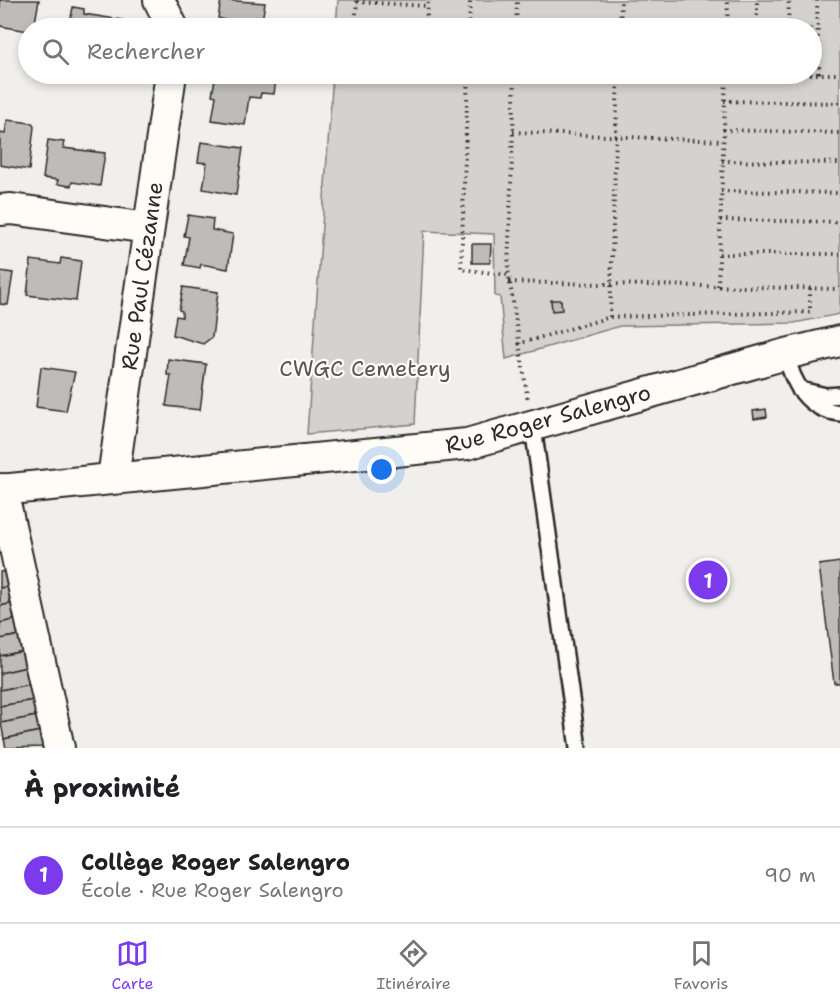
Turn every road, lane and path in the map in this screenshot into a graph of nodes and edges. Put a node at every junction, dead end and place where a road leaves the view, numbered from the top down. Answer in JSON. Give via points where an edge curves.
{"nodes":[{"id":1,"x":159,"y":0,"type":"edge"},
{"id":2,"x":428,"y":0,"type":"edge"},
{"id":3,"x":470,"y":0,"type":"edge"},
{"id":4,"x":518,"y":0,"type":"edge"},
{"id":5,"x":621,"y":0,"type":"edge"},
{"id":6,"x":728,"y":0,"type":"edge"},
{"id":7,"x":757,"y":0,"type":"edge"},
{"id":8,"x":789,"y":0,"type":"edge"},
{"id":9,"x":817,"y":0,"type":"edge"},
{"id":10,"x":357,"y":1,"type":"edge"},
{"id":11,"x":427,"y":6,"type":"junction"},
{"id":12,"x":168,"y":18,"type":"edge"},
{"id":13,"x":356,"y":18,"type":"edge"},
{"id":14,"x":426,"y":18,"type":"edge"},
{"id":15,"x":469,"y":18,"type":"edge"},
{"id":16,"x":517,"y":18,"type":"edge"},
{"id":17,"x":620,"y":18,"type":"edge"},
{"id":18,"x":727,"y":18,"type":"edge"},
{"id":19,"x":757,"y":18,"type":"edge"},
{"id":20,"x":788,"y":18,"type":"edge"},
{"id":21,"x":817,"y":18,"type":"edge"},
{"id":22,"x":822,"y":74,"type":"edge"},
{"id":23,"x":840,"y":74,"type":"edge"},
{"id":24,"x":170,"y":84,"type":"edge"},
{"id":25,"x":468,"y":84,"type":"edge"},
{"id":26,"x":515,"y":84,"type":"edge"},
{"id":27,"x":618,"y":84,"type":"edge"},
{"id":28,"x":725,"y":84,"type":"edge"},
{"id":29,"x":724,"y":101,"type":"junction"},
{"id":30,"x":840,"y":103,"type":"edge"},
{"id":31,"x":723,"y":130,"type":"junction"},
{"id":32,"x":513,"y":132,"type":"junction"},
{"id":33,"x":840,"y":133,"type":"edge"},
{"id":34,"x":616,"y":136,"type":"junction"},
{"id":35,"x":723,"y":141,"type":"junction"},
{"id":36,"x":722,"y":161,"type":"junction"},
{"id":37,"x":840,"y":163,"type":"edge"},
{"id":38,"x":721,"y":191,"type":"junction"},
{"id":39,"x":840,"y":193,"type":"edge"},
{"id":40,"x":0,"y":210,"type":"edge"},
{"id":41,"x":720,"y":220,"type":"junction"},
{"id":42,"x":840,"y":222,"type":"edge"},
{"id":43,"x":148,"y":228,"type":"junction"},
{"id":44,"x":719,"y":254,"type":"junction"},
{"id":45,"x":840,"y":254,"type":"edge"},
{"id":46,"x":508,"y":275,"type":"junction"},
{"id":47,"x":509,"y":282,"type":"junction"},
{"id":48,"x":610,"y":284,"type":"junction"},
{"id":49,"x":718,"y":286,"type":"junction"},
{"id":50,"x":810,"y":288,"type":"junction"},
{"id":51,"x":840,"y":289,"type":"edge"},
{"id":52,"x":610,"y":317,"type":"junction"},
{"id":53,"x":840,"y":341,"type":"edge"},
{"id":54,"x":518,"y":344,"type":"junction"},
{"id":55,"x":786,"y":354,"type":"junction"},
{"id":56,"x":800,"y":390,"type":"junction"},
{"id":57,"x":840,"y":395,"type":"edge"},
{"id":58,"x":840,"y":413,"type":"edge"},
{"id":59,"x":533,"y":427,"type":"junction"},
{"id":60,"x":113,"y":478,"type":"junction"},
{"id":61,"x":1,"y":489,"type":"edge"},
{"id":62,"x":59,"y":748,"type":"edge"},
{"id":63,"x":578,"y":748,"type":"edge"}],
"edges":[{"from":1,"to":12,"type":"street"},
{"from":2,"to":11,"type":"path"},
{"from":3,"to":15,"type":"path"},
{"from":4,"to":16,"type":"path"},
{"from":5,"to":17,"type":"path"},
{"from":6,"to":18,"type":"path"},
{"from":7,"to":19,"type":"path"},
{"from":8,"to":20,"type":"path"},
{"from":9,"to":21,"type":"path"},
{"from":10,"to":11,"type":"path"},
{"from":10,"to":13,"type":"path"},
{"from":11,"to":14,"type":"path"},
{"from":22,"to":23,"type":"path"},
{"from":24,"to":43,"type":"street","name":"Rue Paul Cézanne"},
{"from":25,"to":46,"type":"path","via":[[461,269]]},
{"from":26,"to":32,"type":"path"},
{"from":27,"to":34,"type":"path"},
{"from":28,"to":29,"type":"path"},
{"from":29,"to":30,"type":"path"},
{"from":29,"to":31,"type":"path"},
{"from":31,"to":33,"type":"path"},
{"from":31,"to":35,"type":"path"},
{"from":32,"to":34,"type":"path"},
{"from":32,"to":46,"type":"path"},
{"from":34,"to":35,"type":"path"},
{"from":34,"to":48,"type":"path"},
{"from":35,"to":36,"type":"path"},
{"from":36,"to":37,"type":"path"},
{"from":36,"to":38,"type":"path"},
{"from":38,"to":39,"type":"path"},
{"from":38,"to":41,"type":"path"},
{"from":40,"to":43,"type":"street"},
{"from":41,"to":42,"type":"path"},
{"from":41,"to":44,"type":"path"},
{"from":43,"to":60,"type":"street","name":"Rue Paul Cézanne"},
{"from":44,"to":45,"type":"path"},
{"from":44,"to":49,"type":"path"},
{"from":46,"to":47,"type":"path"},
{"from":47,"to":48,"type":"path"},
{"from":47,"to":54,"type":"path"},
{"from":48,"to":49,"type":"path"},
{"from":48,"to":52,"type":"path"},
{"from":49,"to":50,"type":"path"},
{"from":50,"to":51,"type":"path"},
{"from":50,"to":52,"type":"path","via":[[810,312]]},
{"from":52,"to":54,"type":"path"},
{"from":53,"to":55,"type":"street","name":"Rue Roger Salengro"},
{"from":54,"to":59,"type":"path"},
{"from":55,"to":56,"type":"lane","via":[[790,373]]},
{"from":55,"to":59,"type":"street","name":"Rue Roger Salengro"},
{"from":56,"to":57,"type":"lane"},
{"from":56,"to":58,"type":"lane","via":[[819,408]]},
{"from":59,"to":60,"type":"street","name":"Rue Roger Salengro","via":[[442,448]]},
{"from":59,"to":63,"type":"lane"},
{"from":60,"to":61,"type":"street","name":"Rue Roger Salengro"},
{"from":61,"to":62,"type":"street"}]}
